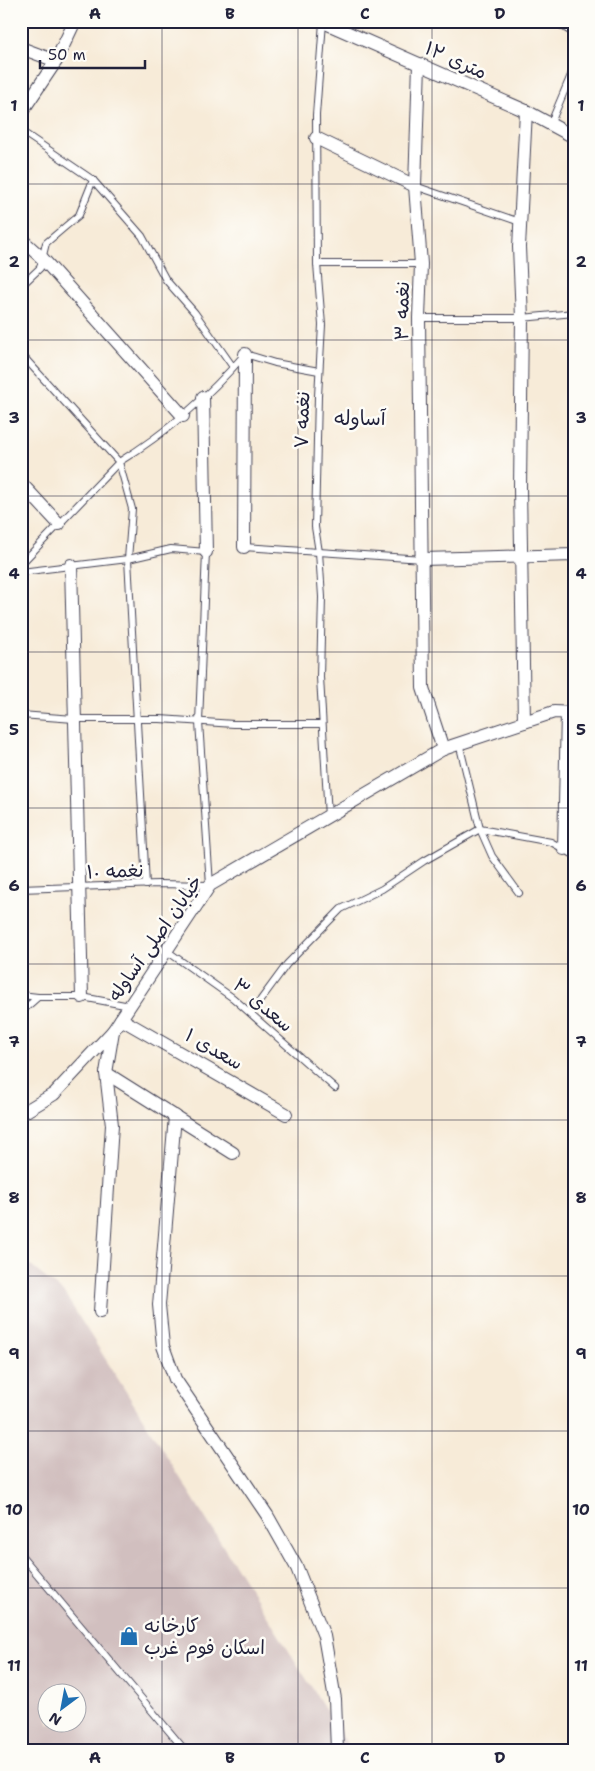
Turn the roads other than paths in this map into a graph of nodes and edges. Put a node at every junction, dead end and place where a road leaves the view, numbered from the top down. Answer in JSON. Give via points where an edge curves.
{"nodes":[{"id":1,"x":75,"y":21,"type":"edge"},
{"id":2,"x":560,"y":21,"type":"edge"},
{"id":3,"x":322,"y":22,"type":"edge"},
{"id":4,"x":574,"y":30,"type":"edge"},
{"id":5,"x":21,"y":48,"type":"edge"},
{"id":6,"x":56,"y":61,"type":"junction"},
{"id":7,"x":419,"y":64,"type":"junction"},
{"id":8,"x":574,"y":68,"type":"edge"},
{"id":9,"x":526,"y":111,"type":"junction"},
{"id":10,"x":21,"y":113,"type":"edge"},
{"id":11,"x":550,"y":125,"type":"junction"},
{"id":12,"x":21,"y":131,"type":"edge"},
{"id":13,"x":574,"y":137,"type":"edge"},
{"id":14,"x":316,"y":138,"type":"junction"},
{"id":15,"x":92,"y":180,"type":"junction"},
{"id":16,"x":416,"y":186,"type":"junction"},
{"id":17,"x":520,"y":222,"type":"junction"},
{"id":18,"x":21,"y":239,"type":"edge"},
{"id":19,"x":42,"y":259,"type":"junction"},
{"id":20,"x":317,"y":264,"type":"junction"},
{"id":21,"x":421,"y":264,"type":"junction"},
{"id":22,"x":21,"y":286,"type":"edge"},
{"id":23,"x":574,"y":313,"type":"edge"},
{"id":24,"x":419,"y":318,"type":"junction"},
{"id":25,"x":522,"y":318,"type":"junction"},
{"id":26,"x":21,"y":354,"type":"edge"},
{"id":27,"x":245,"y":354,"type":"junction"},
{"id":28,"x":234,"y":367,"type":"junction"},
{"id":29,"x":319,"y":371,"type":"junction"},
{"id":30,"x":203,"y":397,"type":"junction"},
{"id":31,"x":183,"y":416,"type":"junction"},
{"id":32,"x":118,"y":462,"type":"junction"},
{"id":33,"x":21,"y":483,"type":"edge"},
{"id":34,"x":59,"y":524,"type":"junction"},
{"id":35,"x":244,"y":547,"type":"joint"},
{"id":36,"x":206,"y":552,"type":"junction"},
{"id":37,"x":319,"y":552,"type":"junction"},
{"id":38,"x":574,"y":555,"type":"edge"},
{"id":39,"x":523,"y":556,"type":"junction"},
{"id":40,"x":128,"y":559,"type":"junction"},
{"id":41,"x":423,"y":559,"type":"junction"},
{"id":42,"x":21,"y":564,"type":"edge"},
{"id":43,"x":71,"y":566,"type":"junction"},
{"id":44,"x":21,"y":572,"type":"edge"},
{"id":45,"x":570,"y":713,"type":"edge"},
{"id":46,"x":21,"y":715,"type":"edge"},
{"id":47,"x":74,"y":719,"type":"junction"},
{"id":48,"x":138,"y":719,"type":"junction"},
{"id":49,"x":199,"y":722,"type":"junction"},
{"id":50,"x":524,"y":722,"type":"junction"},
{"id":51,"x":322,"y":724,"type":"junction"},
{"id":52,"x":459,"y":744,"type":"junction"},
{"id":53,"x":443,"y":749,"type":"junction"},
{"id":54,"x":328,"y":818,"type":"junction"},
{"id":55,"x":480,"y":829,"type":"junction"},
{"id":56,"x":569,"y":852,"type":"edge"},
{"id":57,"x":146,"y":885,"type":"junction"},
{"id":58,"x":210,"y":885,"type":"junction"},
{"id":59,"x":80,"y":887,"type":"junction"},
{"id":60,"x":21,"y":889,"type":"edge"},
{"id":61,"x":519,"y":894,"type":"dead end"},
{"id":62,"x":167,"y":951,"type":"junction"},
{"id":63,"x":21,"y":995,"type":"edge"},
{"id":64,"x":38,"y":997,"type":"junction"},
{"id":65,"x":82,"y":997,"type":"junction"},
{"id":66,"x":130,"y":1006,"type":"junction"},
{"id":67,"x":21,"y":1012,"type":"edge"},
{"id":68,"x":250,"y":1014,"type":"junction"},
{"id":69,"x":121,"y":1019,"type":"junction"},
{"id":70,"x":113,"y":1031,"type":"junction"},
{"id":71,"x":106,"y":1073,"type":"junction"},
{"id":72,"x":335,"y":1088,"type":"dead end"},
{"id":73,"x":21,"y":1114,"type":"edge"},
{"id":74,"x":286,"y":1114,"type":"dead end"},
{"id":75,"x":175,"y":1116,"type":"junction"},
{"id":76,"x":233,"y":1153,"type":"dead end"},
{"id":77,"x":100,"y":1312,"type":"dead end"},
{"id":78,"x":21,"y":1555,"type":"edge"},
{"id":79,"x":184,"y":1749,"type":"edge"},
{"id":80,"x":336,"y":1750,"type":"edge"}],
"edges":[{"from":1,"to":6,"type":"street"},
{"from":2,"to":4,"type":"street"},
{"from":3,"to":7,"type":"street","name":"۱۲ متری"},
{"from":3,"to":14,"type":"lane","name":"نغمه ۷"},
{"from":5,"to":6,"type":"street"},
{"from":6,"to":10,"type":"street"},
{"from":7,"to":9,"type":"street","name":"۱۲ متری"},
{"from":7,"to":16,"type":"street","name":"نغمه ۳"},
{"from":8,"to":11,"type":"lane"},
{"from":9,"to":11,"type":"street","name":"۱۲ متری"},
{"from":9,"to":17,"type":"street"},
{"from":11,"to":13,"type":"street","name":"۱۲ متری"},
{"from":12,"to":15,"type":"lane"},
{"from":14,"to":16,"type":"street"},
{"from":14,"to":20,"type":"lane","name":"نغمه ۷"},
{"from":15,"to":19,"type":"lane","via":[[79,215],[46,243]]},
{"from":15,"to":28,"type":"lane","via":[[142,236],[166,280],[195,313]]},
{"from":16,"to":17,"type":"lane"},
{"from":16,"to":21,"type":"street","name":"نغمه ۳"},
{"from":17,"to":25,"type":"street"},
{"from":18,"to":19,"type":"street"},
{"from":19,"to":22,"type":"lane","via":[[40,268]]},
{"from":19,"to":31,"type":"street"},
{"from":20,"to":21,"type":"lane"},
{"from":20,"to":29,"type":"lane","name":"نغمه ۷","via":[[322,325]]},
{"from":21,"to":24,"type":"street","name":"نغمه ۳"},
{"from":23,"to":25,"type":"lane"},
{"from":24,"to":25,"type":"lane"},
{"from":24,"to":41,"type":"street","name":"نغمه ۳"},
{"from":25,"to":39,"type":"street","via":[[520,488]]},
{"from":26,"to":32,"type":"lane"},
{"from":27,"to":28,"type":"lane"},
{"from":27,"to":29,"type":"lane"},
{"from":27,"to":35,"type":"street"},
{"from":28,"to":30,"type":"lane"},
{"from":29,"to":37,"type":"lane","name":"نغمه ۷","via":[[315,528]]},
{"from":30,"to":31,"type":"lane"},
{"from":30,"to":36,"type":"street"},
{"from":31,"to":32,"type":"lane"},
{"from":32,"to":34,"type":"lane"},
{"from":32,"to":40,"type":"lane","via":[[132,508]]},
{"from":33,"to":34,"type":"street"},
{"from":34,"to":42,"type":"lane"},
{"from":35,"to":37,"type":"lane"},
{"from":36,"to":40,"type":"lane","via":[[171,549]]},
{"from":36,"to":49,"type":"lane"},
{"from":37,"to":41,"type":"lane"},
{"from":37,"to":51,"type":"lane","name":"نغمه ۷"},
{"from":38,"to":39,"type":"street"},
{"from":39,"to":41,"type":"street"},
{"from":39,"to":50,"type":"street"},
{"from":40,"to":43,"type":"lane"},
{"from":40,"to":48,"type":"lane"},
{"from":41,"to":53,"type":"street","via":[[422,688]]},
{"from":43,"to":44,"type":"lane"},
{"from":43,"to":47,"type":"street"},
{"from":45,"to":50,"type":"street","name":"خیابان اصلی آساوله","via":[[554,712]]},
{"from":45,"to":56,"type":"street"},
{"from":46,"to":47,"type":"lane"},
{"from":47,"to":48,"type":"lane"},
{"from":47,"to":59,"type":"street"},
{"from":48,"to":49,"type":"lane"},
{"from":48,"to":57,"type":"lane"},
{"from":49,"to":51,"type":"lane"},
{"from":49,"to":58,"type":"lane"},
{"from":50,"to":52,"type":"street","name":"خیابان اصلی آساوله"},
{"from":51,"to":54,"type":"lane","name":"نغمه ۷"},
{"from":52,"to":53,"type":"street","name":"خیابان اصلی آساوله"},
{"from":52,"to":55,"type":"lane"},
{"from":53,"to":54,"type":"street","name":"خیابان اصلی آساوله"},
{"from":54,"to":58,"type":"street","name":"خیابان اصلی آساوله"},
{"from":55,"to":56,"type":"lane","via":[[550,842]]},
{"from":55,"to":61,"type":"lane","via":[[492,856]]},
{"from":55,"to":68,"type":"lane","via":[[382,889],[341,909],[287,964]]},
{"from":57,"to":58,"type":"lane","name":"نغمه ۱۰"},
{"from":57,"to":59,"type":"lane","name":"نغمه ۱۰"},
{"from":58,"to":62,"type":"street","name":"خیابان اصلی آساوله"},
{"from":59,"to":60,"type":"lane","name":"نغمه ۱۰"},
{"from":59,"to":65,"type":"street"},
{"from":62,"to":66,"type":"street","name":"خیابان اصلی آساوله"},
{"from":62,"to":68,"type":"lane","name":"سعدی ۳"},
{"from":63,"to":64,"type":"lane"},
{"from":64,"to":65,"type":"lane"},
{"from":64,"to":67,"type":"lane"},
{"from":65,"to":66,"type":"lane"},
{"from":66,"to":69,"type":"street","name":"خیابان اصلی آساوله"},
{"from":68,"to":72,"type":"lane","name":"سعدی ۳"},
{"from":69,"to":70,"type":"street","name":"خیابان اصلی آساوله"},
{"from":69,"to":74,"type":"street","name":"سعدی ۱"},
{"from":70,"to":71,"type":"street"},
{"from":70,"to":73,"type":"street","name":"خیابان اصلی آساوله","via":[[54,1094]]},
{"from":71,"to":75,"type":"street"},
{"from":71,"to":77,"type":"street","via":[[112,1125]]},
{"from":75,"to":76,"type":"street"},
{"from":75,"to":80,"type":"street","via":[[159,1305],[162,1346],[175,1379],[267,1515],[297,1568],[324,1636],[335,1699]]},
{"from":78,"to":79,"type":"lane"}]}
